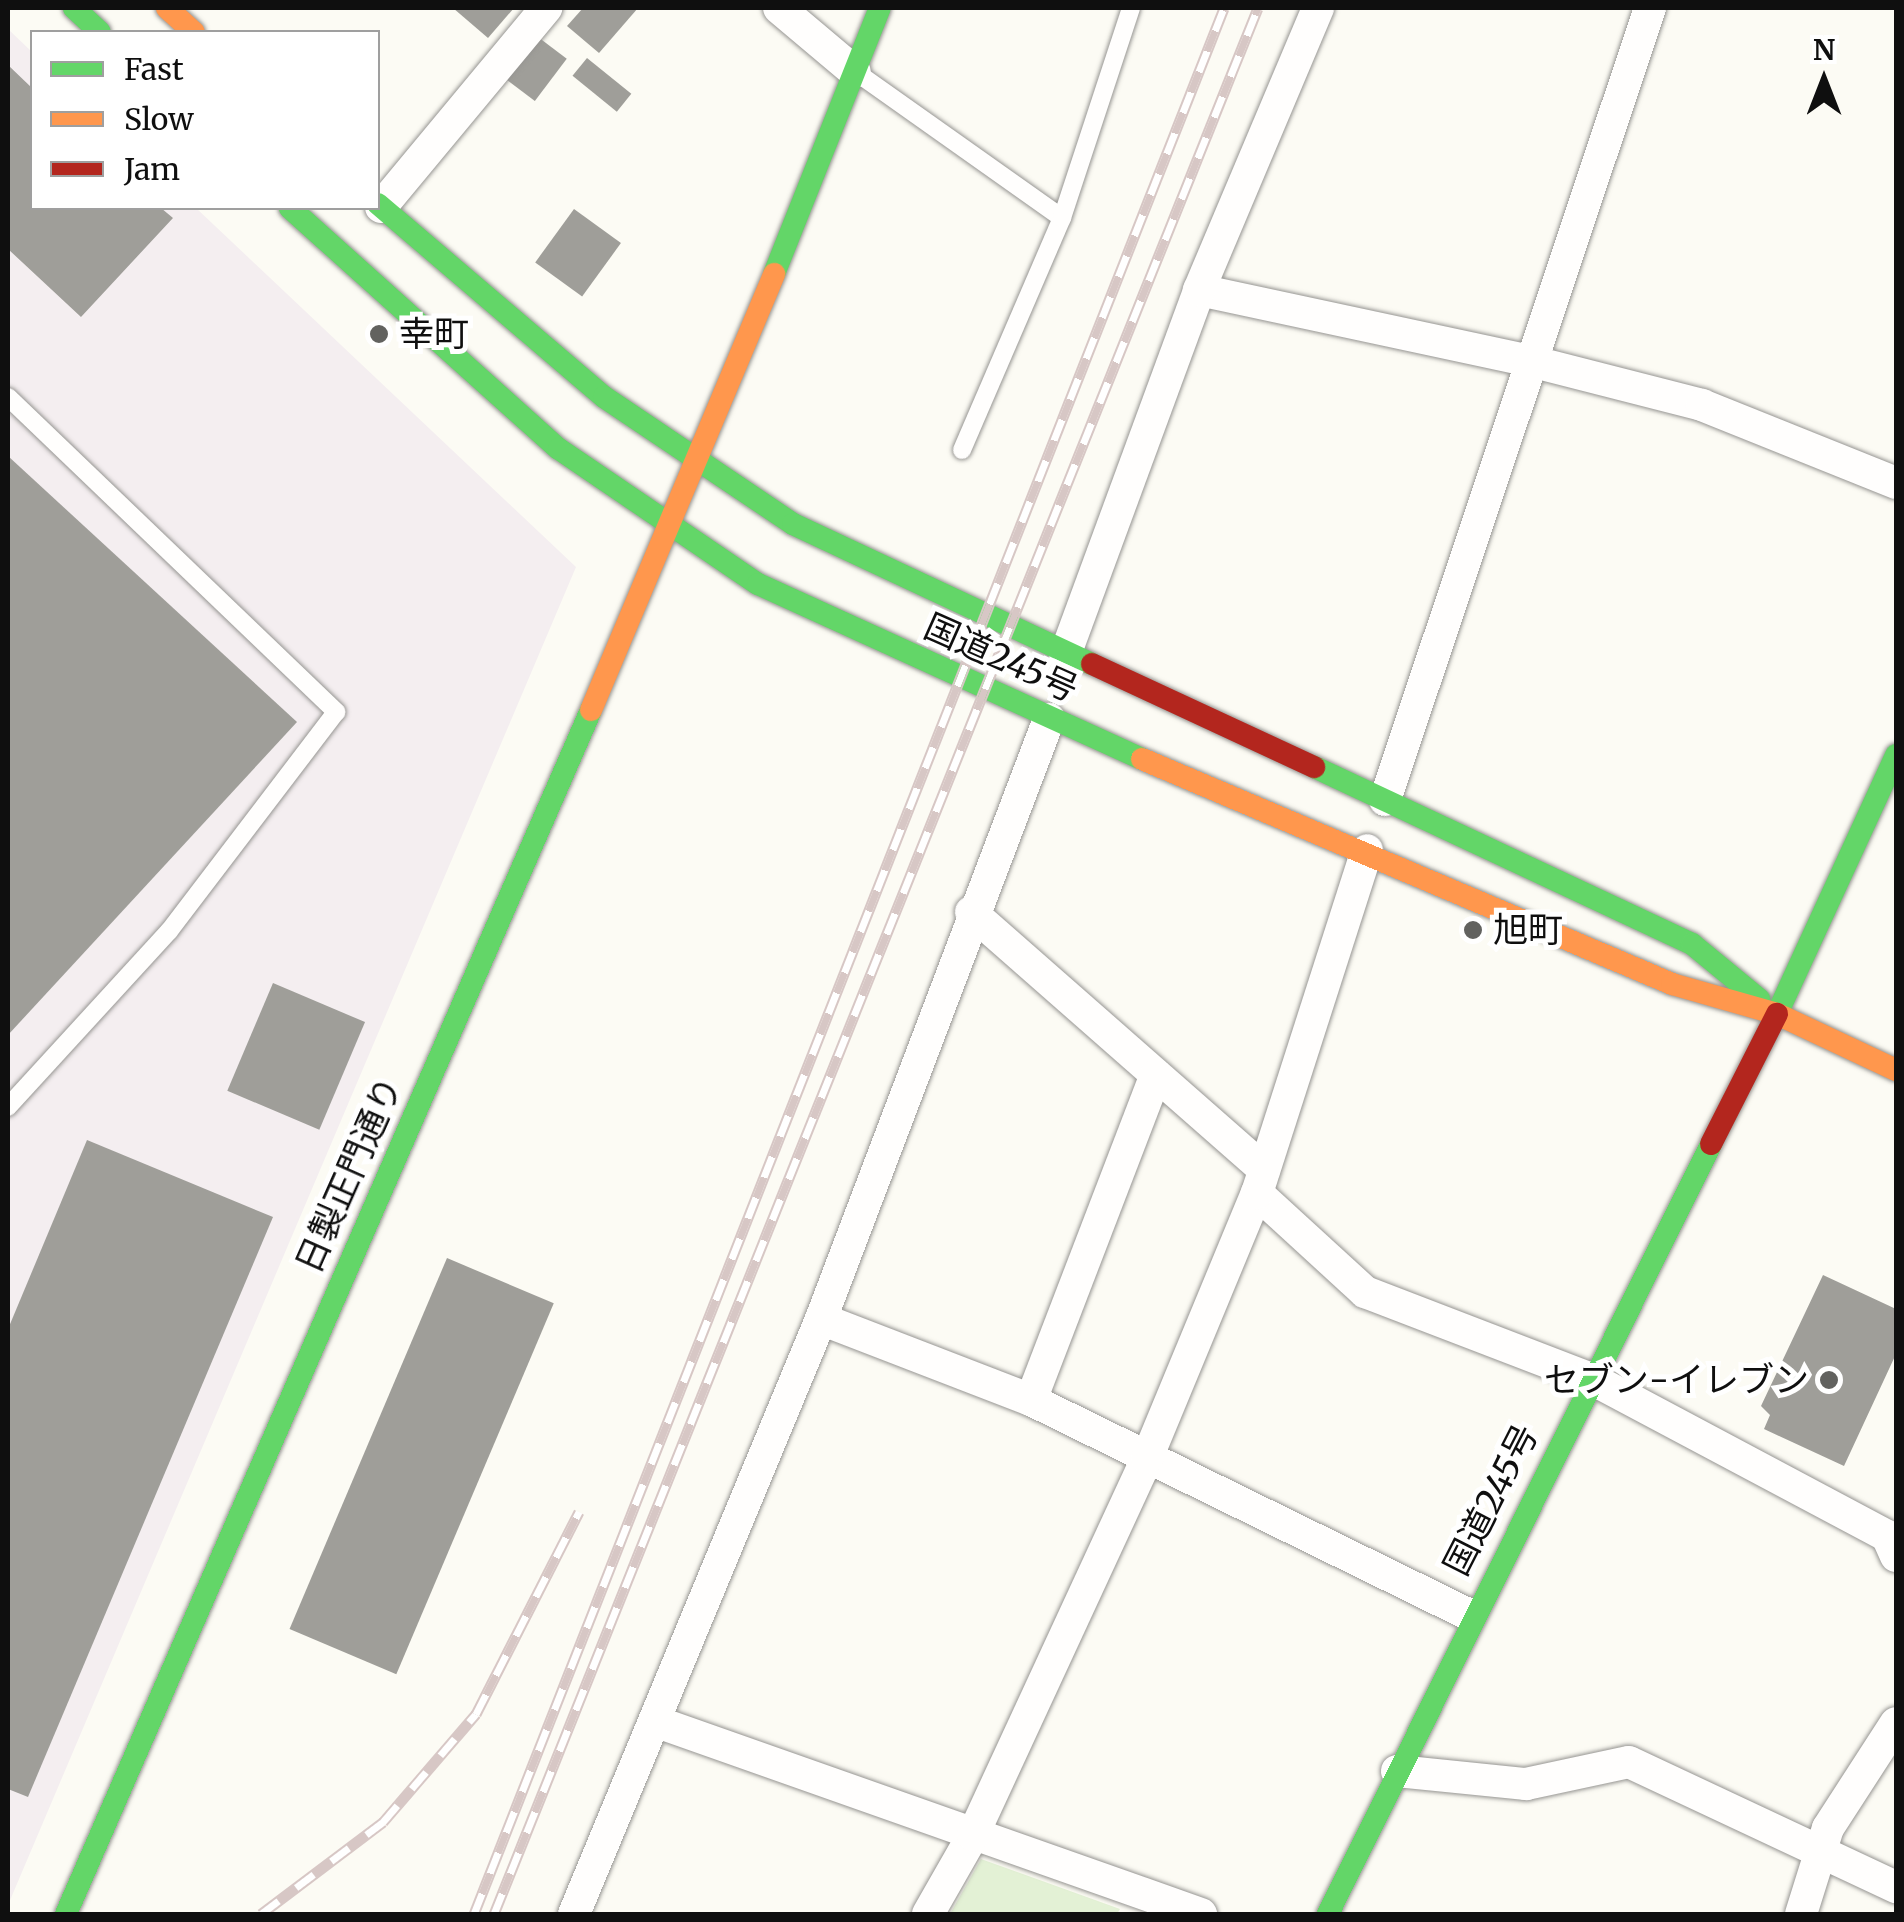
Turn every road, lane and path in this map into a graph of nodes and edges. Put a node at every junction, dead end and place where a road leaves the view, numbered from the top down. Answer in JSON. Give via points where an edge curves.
{"nodes":[{"id":1,"x":74,"y":8,"type":"edge"},
{"id":2,"x":167,"y":8,"type":"edge"},
{"id":3,"x":546,"y":8,"type":"edge"},
{"id":4,"x":779,"y":8,"type":"edge"},
{"id":5,"x":880,"y":8,"type":"edge"},
{"id":6,"x":1131,"y":8,"type":"edge"},
{"id":7,"x":1318,"y":8,"type":"edge"},
{"id":8,"x":1650,"y":8,"type":"edge"},
{"id":9,"x":98,"y":30,"type":"edge"},
{"id":10,"x":192,"y":30,"type":"edge"},
{"id":11,"x":855,"y":72,"type":"junction"},
{"id":12,"x":380,"y":205,"type":"edge"},
{"id":13,"x":380,"y":207,"type":"edge"},
{"id":14,"x":292,"y":210,"type":"edge"},
{"id":15,"x":1062,"y":218,"type":"junction"},
{"id":16,"x":1199,"y":290,"type":"junction"},
{"id":17,"x":1530,"y":360,"type":"junction"},
{"id":18,"x":8,"y":396,"type":"edge"},
{"id":19,"x":962,"y":450,"type":"dead end"},
{"id":20,"x":698,"y":465,"type":"junction"},
{"id":21,"x":1896,"y":483,"type":"edge"},
{"id":22,"x":670,"y":528,"type":"junction"},
{"id":23,"x":1065,"y":655,"type":"junction"},
{"id":24,"x":1049,"y":719,"type":"junction"},
{"id":25,"x":1896,"y":755,"type":"edge"},
{"id":26,"x":1385,"y":800,"type":"junction"},
{"id":27,"x":1367,"y":850,"type":"junction"},
{"id":28,"x":971,"y":912,"type":"junction"},
{"id":29,"x":1776,"y":1014,"type":"junction"},
{"id":30,"x":1896,"y":1070,"type":"edge"},
{"id":31,"x":1156,"y":1074,"type":"junction"},
{"id":32,"x":8,"y":1107,"type":"edge"},
{"id":33,"x":1261,"y":1181,"type":"junction"},
{"id":34,"x":821,"y":1318,"type":"junction"},
{"id":35,"x":1592,"y":1378,"type":"junction"},
{"id":36,"x":1031,"y":1400,"type":"junction"},
{"id":37,"x":1146,"y":1458,"type":"junction"},
{"id":38,"x":1896,"y":1556,"type":"edge"},
{"id":39,"x":1471,"y":1616,"type":"junction"},
{"id":40,"x":657,"y":1722,"type":"junction"},
{"id":41,"x":1896,"y":1722,"type":"edge"},
{"id":42,"x":1398,"y":1771,"type":"junction"},
{"id":43,"x":973,"y":1834,"type":"junction"},
{"id":44,"x":1819,"y":1852,"type":"junction"},
{"id":45,"x":1896,"y":1887,"type":"edge"},
{"id":46,"x":66,"y":1914,"type":"edge"},
{"id":47,"x":574,"y":1914,"type":"edge"},
{"id":48,"x":928,"y":1914,"type":"edge"},
{"id":49,"x":1202,"y":1914,"type":"edge"},
{"id":50,"x":1328,"y":1914,"type":"edge"},
{"id":51,"x":1801,"y":1914,"type":"edge"}],
"edges":[{"from":1,"to":9,"type":"main road"},
{"from":2,"to":10,"type":"main road"},
{"from":3,"to":12,"type":"street"},
{"from":4,"to":11,"type":"street"},
{"from":5,"to":11,"type":"main road","name":"日製正門通り"},
{"from":6,"to":15,"type":"lane"},
{"from":7,"to":16,"type":"street"},
{"from":8,"to":17,"type":"street"},
{"from":11,"to":15,"type":"lane"},
{"from":11,"to":20,"type":"main road","name":"日製正門通り"},
{"from":13,"to":20,"type":"main road","name":"国道245号","via":[[577,376]]},
{"from":14,"to":22,"type":"main road","name":"国道245号","via":[[559,449]]},
{"from":15,"to":19,"type":"lane"},
{"from":16,"to":17,"type":"street"},
{"from":16,"to":23,"type":"street"},
{"from":17,"to":21,"type":"street","via":[[1702,405]]},
{"from":17,"to":26,"type":"street"},
{"from":18,"to":32,"type":"lane","via":[[336,712],[169,931]]},
{"from":20,"to":22,"type":"main road","name":"日製正門通り"},
{"from":20,"to":23,"type":"main road","name":"国道245号","via":[[793,524]]},
{"from":22,"to":24,"type":"main road","name":"国道245号","via":[[797,604]]},
{"from":22,"to":46,"type":"main road","name":"日製正門通り"},
{"from":23,"to":26,"type":"main road","name":"国道245号"},
{"from":24,"to":27,"type":"main road","name":"国道245号"},
{"from":24,"to":28,"type":"street"},
{"from":25,"to":29,"type":"main road"},
{"from":26,"to":29,"type":"main road","name":"国道245号","via":[[1692,944]]},
{"from":27,"to":29,"type":"main road","name":"国道245号","via":[[1672,984]]},
{"from":27,"to":33,"type":"street"},
{"from":28,"to":31,"type":"street"},
{"from":28,"to":34,"type":"street"},
{"from":29,"to":30,"type":"main road"},
{"from":29,"to":35,"type":"main road","name":"国道245号"},
{"from":31,"to":33,"type":"street"},
{"from":31,"to":36,"type":"street"},
{"from":33,"to":35,"type":"street","via":[[1365,1292]]},
{"from":33,"to":37,"type":"street"},
{"from":34,"to":36,"type":"street"},
{"from":34,"to":40,"type":"street"},
{"from":35,"to":38,"type":"street","via":[[1887,1536]]},
{"from":35,"to":39,"type":"main road","name":"国道245号"},
{"from":36,"to":37,"type":"street"},
{"from":37,"to":39,"type":"street"},
{"from":37,"to":43,"type":"street"},
{"from":39,"to":42,"type":"main road","name":"国道245号"},
{"from":40,"to":43,"type":"street"},
{"from":40,"to":47,"type":"street"},
{"from":41,"to":44,"type":"street"},
{"from":42,"to":44,"type":"street","via":[[1526,1784],[1630,1762]]},
{"from":42,"to":50,"type":"main road","name":"国道245号"},
{"from":43,"to":48,"type":"street"},
{"from":43,"to":49,"type":"street"},
{"from":44,"to":45,"type":"street"},
{"from":44,"to":51,"type":"street"}]}
